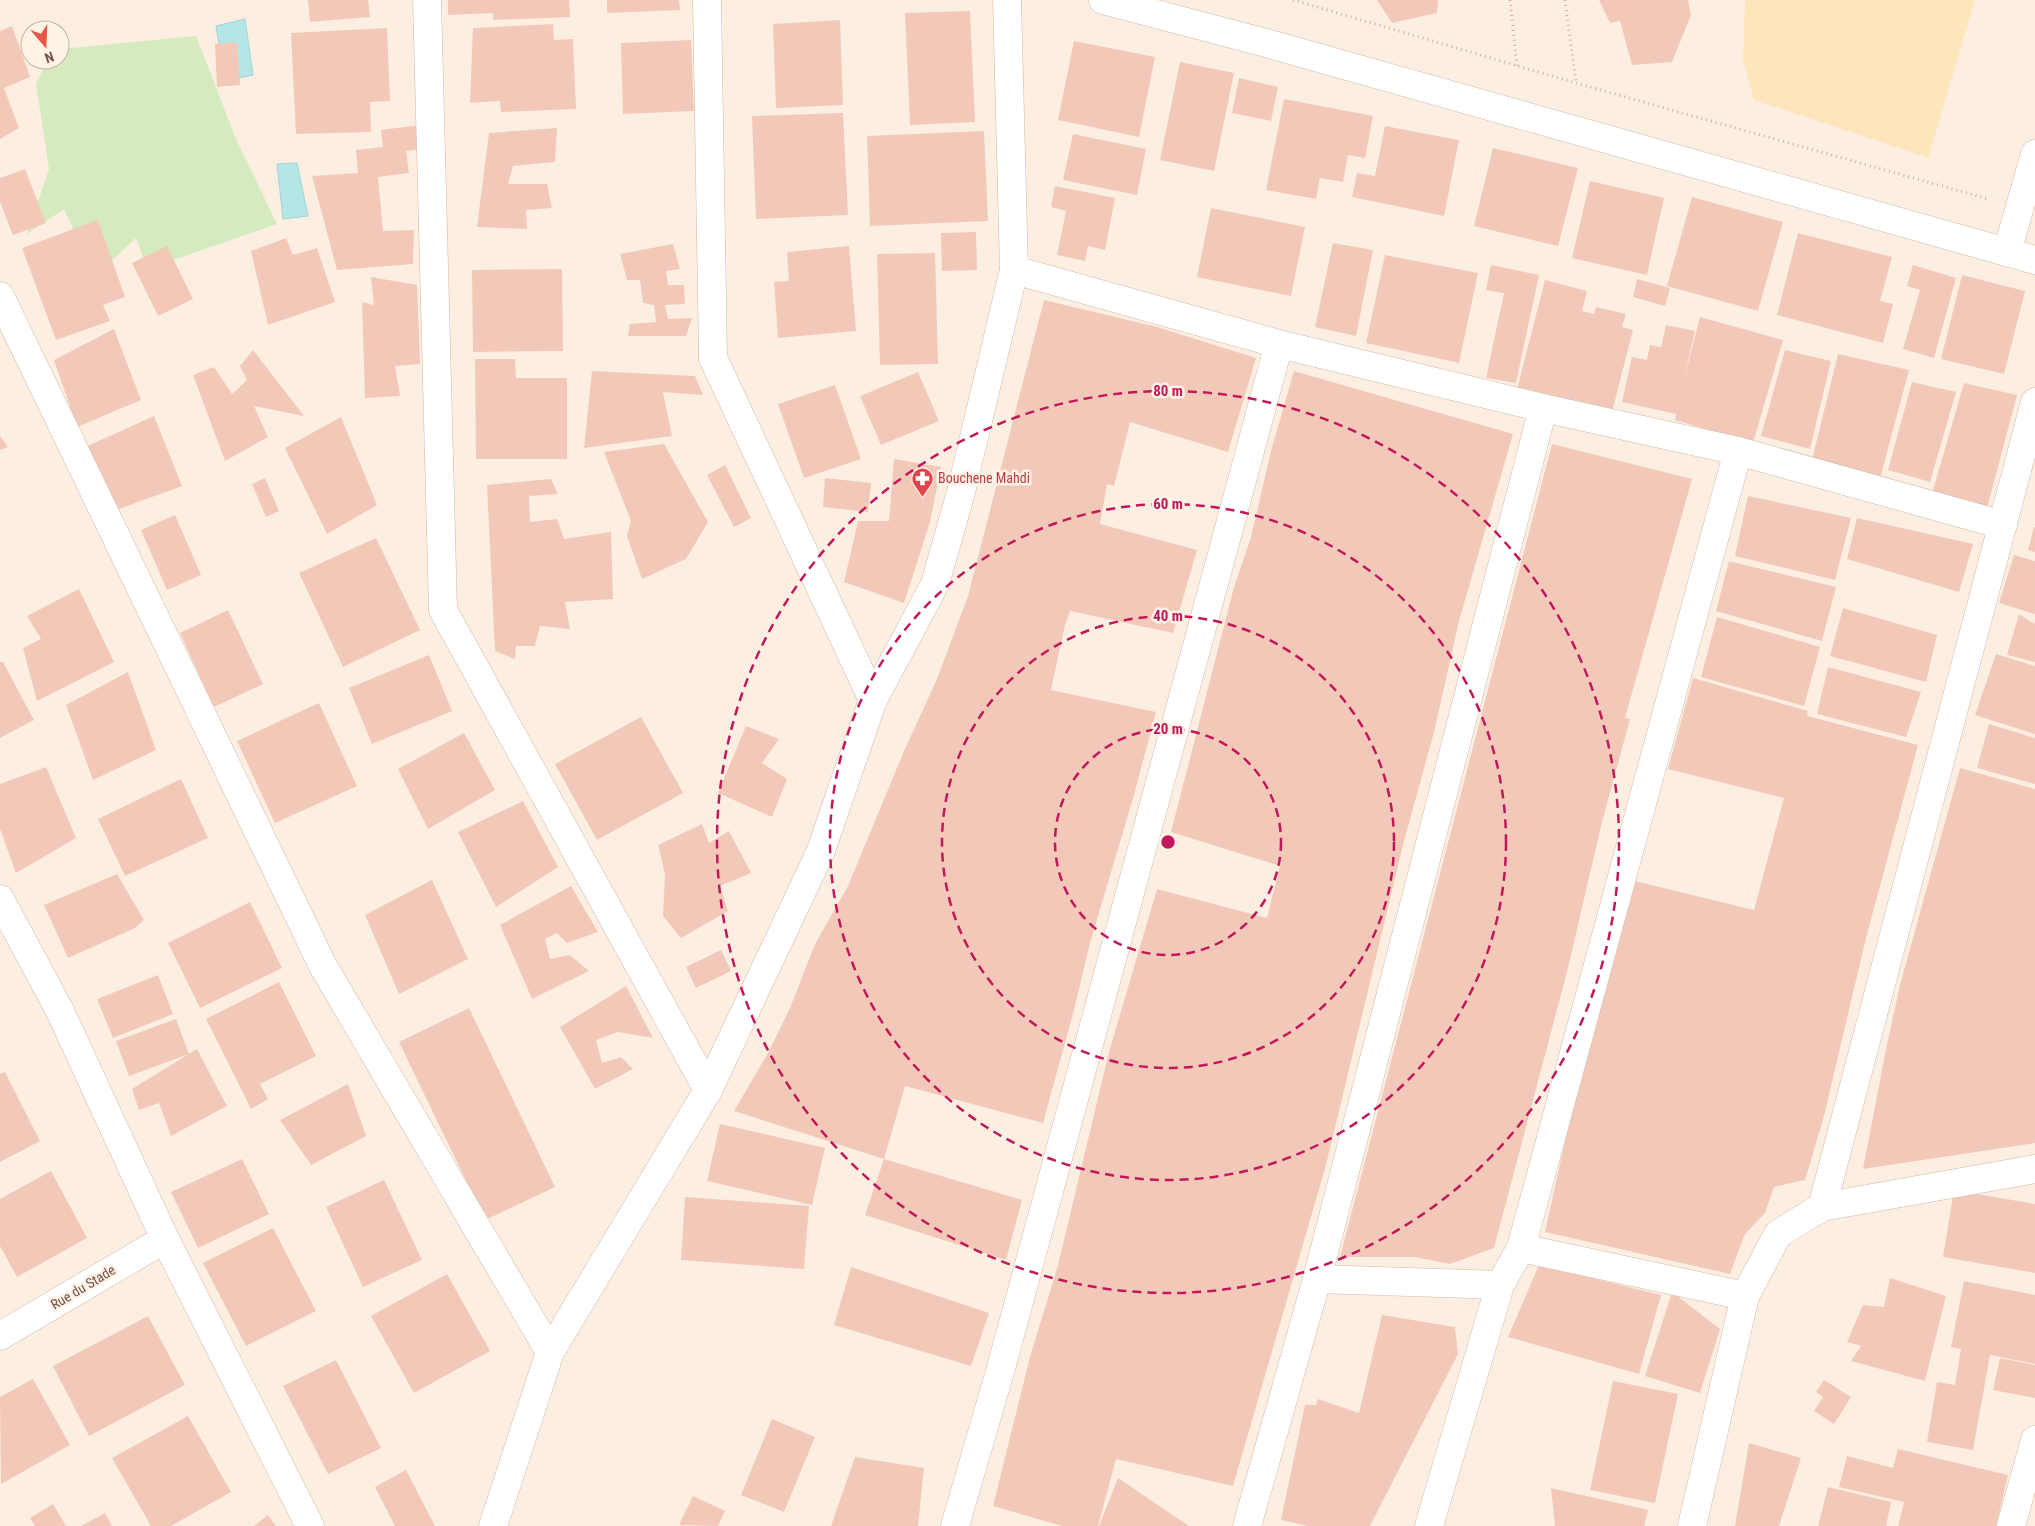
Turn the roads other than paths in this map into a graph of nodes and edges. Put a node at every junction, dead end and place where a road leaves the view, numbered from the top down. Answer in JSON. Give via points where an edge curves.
{"nodes":[{"id":1,"x":427,"y":0,"type":"edge"},
{"id":2,"x":707,"y":0,"type":"edge"},
{"id":3,"x":1007,"y":0,"type":"edge"},
{"id":4,"x":1103,"y":0,"type":"edge"},
{"id":5,"x":2035,"y":154,"type":"edge"},
{"id":6,"x":2007,"y":252,"type":"junction"},
{"id":7,"x":2035,"y":260,"type":"edge"},
{"id":8,"x":1014,"y":270,"type":"junction"},
{"id":9,"x":0,"y":296,"type":"edge"},
{"id":10,"x":1278,"y":344,"type":"junction"},
{"id":11,"x":2035,"y":402,"type":"edge"},
{"id":12,"x":1543,"y":408,"type":"junction"},
{"id":13,"x":1738,"y":451,"type":"junction"},
{"id":14,"x":2003,"y":525,"type":"junction"},
{"id":15,"x":873,"y":700,"type":"junction"},
{"id":16,"x":0,"y":898,"type":"edge"},
{"id":17,"x":708,"y":1090,"type":"junction"},
{"id":18,"x":2035,"y":1168,"type":"edge"},
{"id":19,"x":1822,"y":1207,"type":"junction"},
{"id":20,"x":166,"y":1239,"type":"junction"},
{"id":21,"x":1521,"y":1248,"type":"junction"},
{"id":22,"x":1318,"y":1279,"type":"junction"},
{"id":23,"x":1500,"y":1285,"type":"junction"},
{"id":24,"x":1745,"y":1296,"type":"junction"},
{"id":25,"x":0,"y":1336,"type":"edge"},
{"id":26,"x":550,"y":1352,"type":"junction"},
{"id":27,"x":2035,"y":1440,"type":"edge"},
{"id":28,"x":310,"y":1526,"type":"edge"},
{"id":29,"x":493,"y":1526,"type":"edge"},
{"id":30,"x":955,"y":1526,"type":"edge"},
{"id":31,"x":1247,"y":1526,"type":"edge"},
{"id":32,"x":1429,"y":1526,"type":"edge"},
{"id":33,"x":1692,"y":1526,"type":"edge"},
{"id":34,"x":2011,"y":1526,"type":"edge"}],
"edges":[{"from":1,"to":17,"type":"street","via":[[443,610]]},
{"from":2,"to":15,"type":"street","via":[[713,358]]},
{"from":3,"to":8,"type":"street"},
{"from":4,"to":6,"type":"street"},
{"from":5,"to":6,"type":"street"},
{"from":6,"to":7,"type":"street"},
{"from":8,"to":10,"type":"street"},
{"from":8,"to":15,"type":"street","via":[[961,492],[935,584]]},
{"from":9,"to":26,"type":"street","via":[[323,966]]},
{"from":10,"to":12,"type":"street"},
{"from":10,"to":30,"type":"street","via":[[1001,1368]]},
{"from":11,"to":14,"type":"street"},
{"from":12,"to":13,"type":"street"},
{"from":12,"to":22,"type":"street"},
{"from":13,"to":14,"type":"street"},
{"from":13,"to":21,"type":"street"},
{"from":14,"to":19,"type":"street"},
{"from":15,"to":17,"type":"street","via":[[820,853]]},
{"from":16,"to":20,"type":"street","via":[[60,1011]]},
{"from":17,"to":26,"type":"street"},
{"from":18,"to":19,"type":"street"},
{"from":19,"to":24,"type":"street","via":[[1778,1234]]},
{"from":20,"to":25,"type":"street","name":"Rue du Stade"},
{"from":20,"to":28,"type":"street"},
{"from":21,"to":23,"type":"street"},
{"from":21,"to":24,"type":"street"},
{"from":22,"to":23,"type":"street"},
{"from":22,"to":31,"type":"street"},
{"from":23,"to":32,"type":"street"},
{"from":24,"to":33,"type":"street"},
{"from":26,"to":29,"type":"street"},
{"from":27,"to":34,"type":"street"}]}
